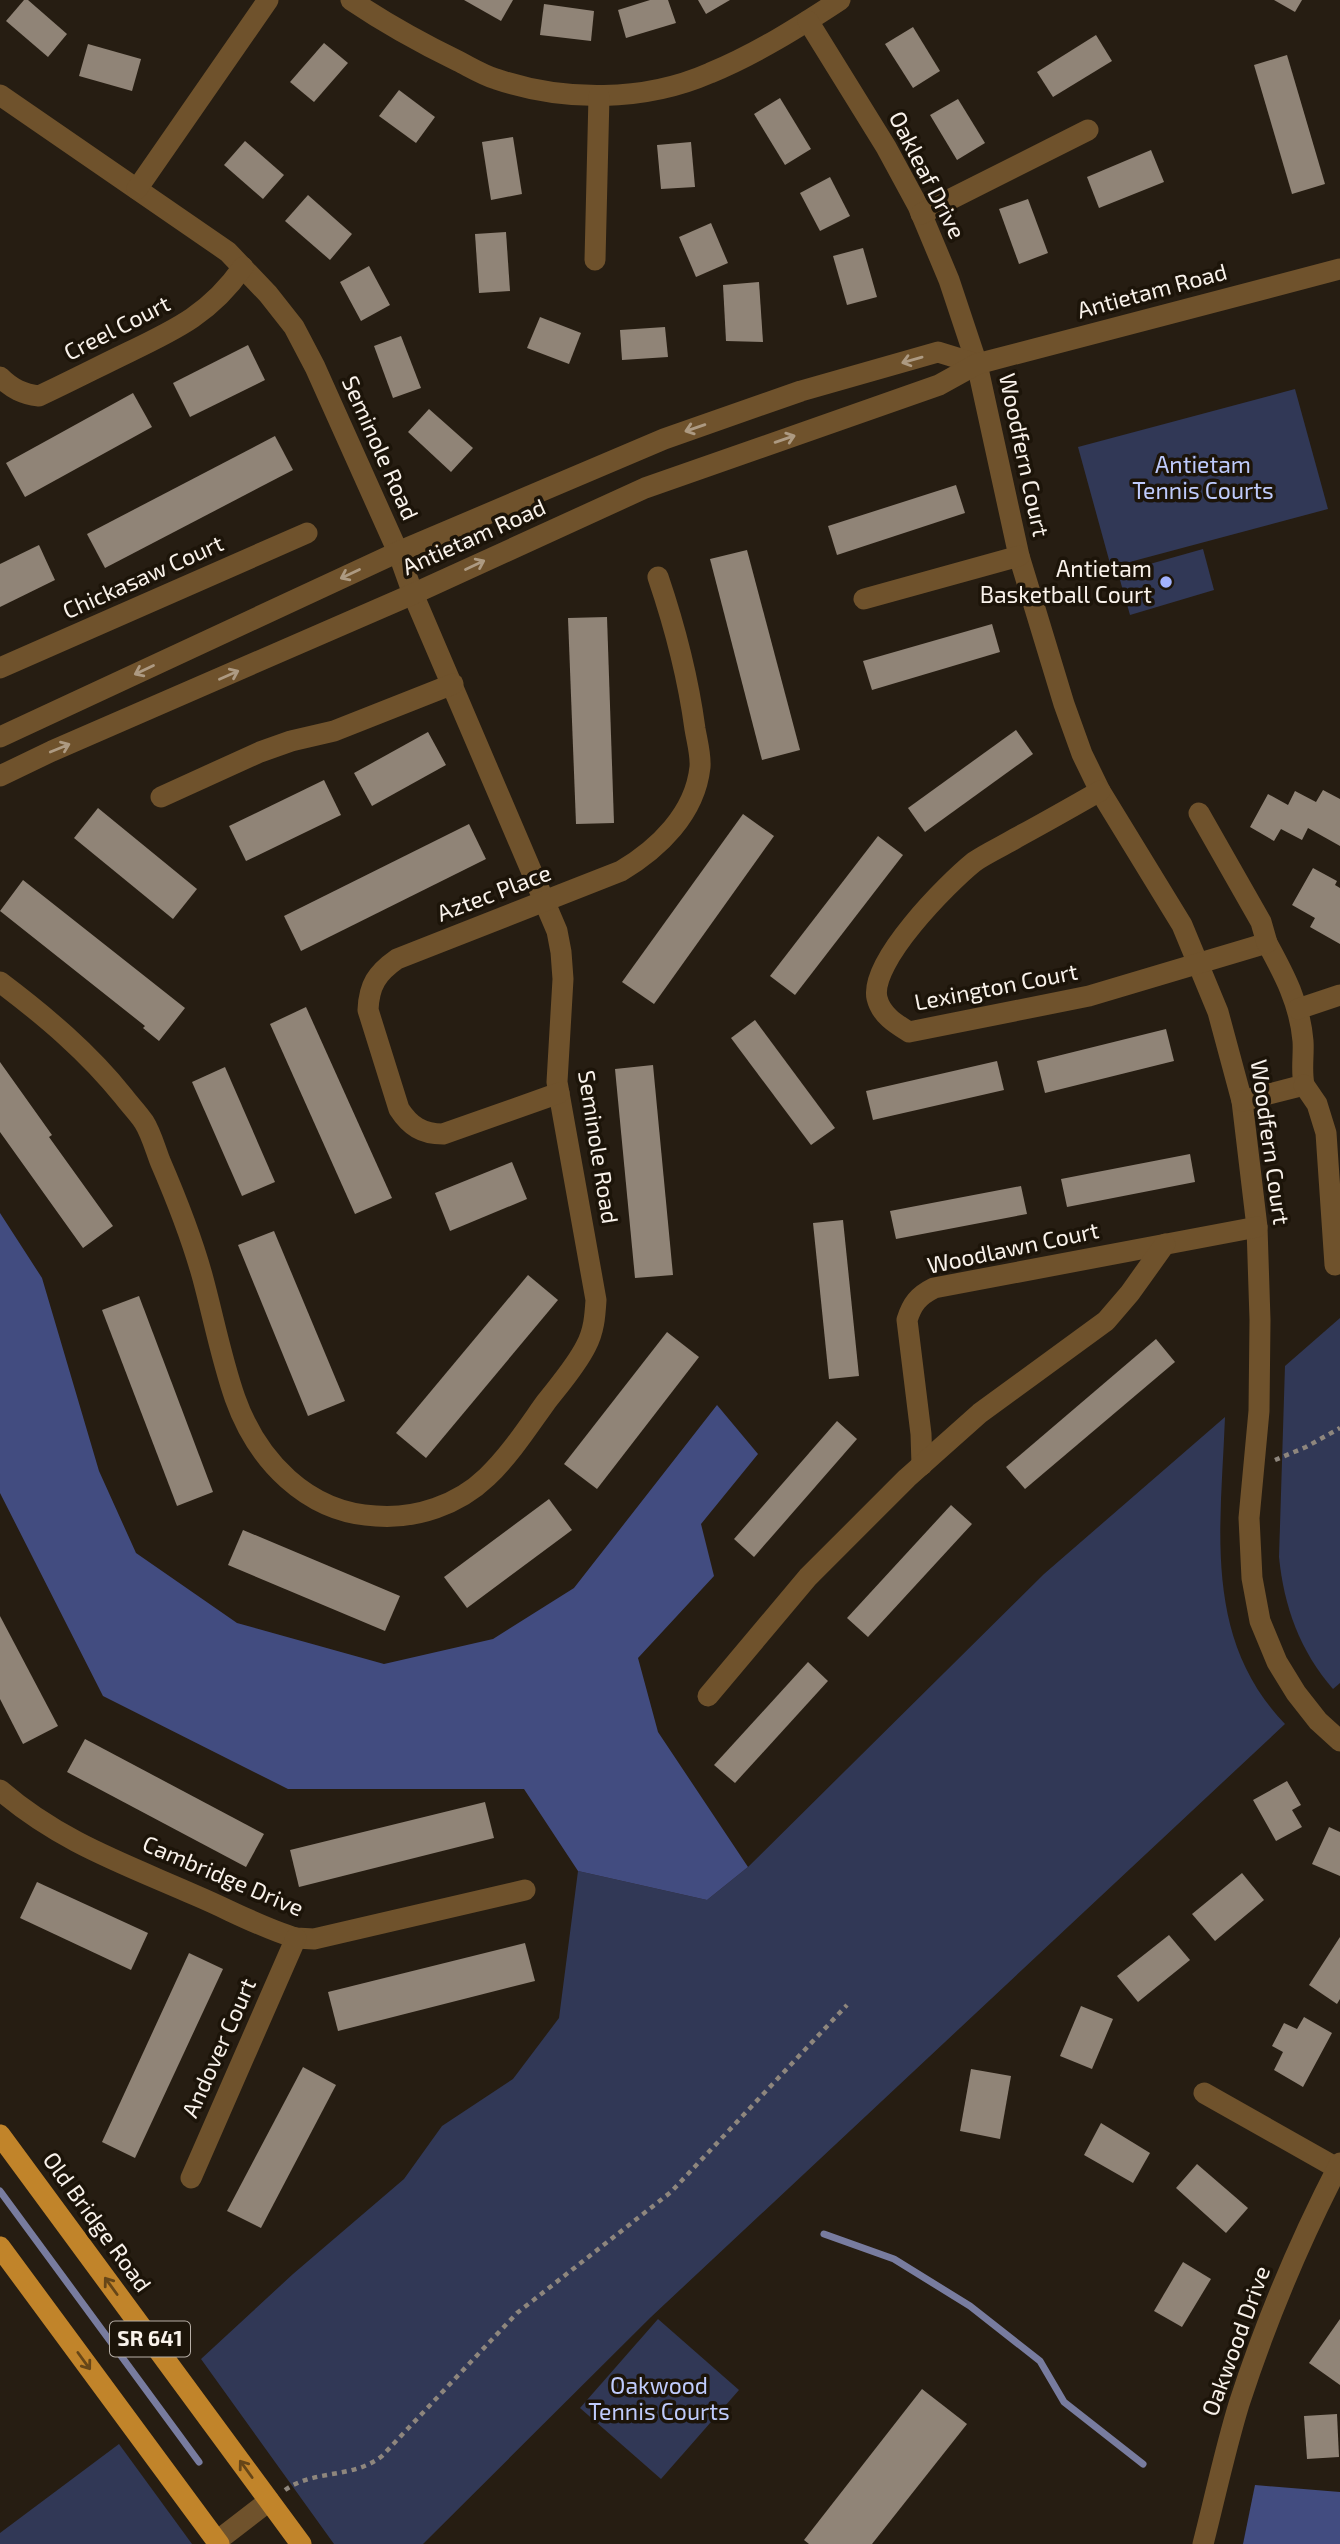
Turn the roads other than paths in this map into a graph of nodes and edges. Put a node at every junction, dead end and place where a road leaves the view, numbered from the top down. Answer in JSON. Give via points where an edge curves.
{"nodes":[{"id":1,"x":268,"y":0,"type":"edge"},
{"id":2,"x":351,"y":0,"type":"edge"},
{"id":3,"x":840,"y":0,"type":"edge"},
{"id":4,"x":808,"y":21,"type":"junction"},
{"id":5,"x":599,"y":96,"type":"junction"},
{"id":6,"x":4,"y":106,"type":"edge"},
{"id":7,"x":1088,"y":130,"type":"dead end"},
{"id":8,"x":137,"y":190,"type":"junction"},
{"id":9,"x":921,"y":214,"type":"junction"},
{"id":10,"x":595,"y":260,"type":"dead end"},
{"id":11,"x":243,"y":267,"type":"junction"},
{"id":12,"x":1340,"y":269,"type":"edge"},
{"id":13,"x":977,"y":364,"type":"junction"},
{"id":14,"x":0,"y":377,"type":"edge"},
{"id":15,"x":307,"y":533,"type":"dead end"},
{"id":16,"x":398,"y":552,"type":"junction"},
{"id":17,"x":1019,"y":556,"type":"junction"},
{"id":18,"x":658,"y":577,"type":"dead end"},
{"id":19,"x":413,"y":594,"type":"junction"},
{"id":20,"x":864,"y":598,"type":"dead end"},
{"id":21,"x":0,"y":668,"type":"edge"},
{"id":22,"x":453,"y":684,"type":"junction"},
{"id":23,"x":0,"y":737,"type":"edge"},
{"id":24,"x":0,"y":776,"type":"edge"},
{"id":25,"x":1100,"y":791,"type":"junction"},
{"id":26,"x":161,"y":797,"type":"dead end"},
{"id":27,"x":1199,"y":813,"type":"dead end"},
{"id":28,"x":545,"y":901,"type":"junction"},
{"id":29,"x":1266,"y":943,"type":"junction"},
{"id":30,"x":1199,"y":963,"type":"junction"},
{"id":31,"x":0,"y":982,"type":"edge"},
{"id":32,"x":1340,"y":995,"type":"edge"},
{"id":33,"x":1298,"y":1009,"type":"junction"},
{"id":34,"x":1304,"y":1085,"type":"junction"},
{"id":35,"x":559,"y":1093,"type":"junction"},
{"id":36,"x":1242,"y":1101,"type":"junction"},
{"id":37,"x":1257,"y":1227,"type":"junction"},
{"id":38,"x":1166,"y":1244,"type":"junction"},
{"id":39,"x":1335,"y":1265,"type":"dead end"},
{"id":40,"x":922,"y":1465,"type":"junction"},
{"id":41,"x":708,"y":1696,"type":"dead end"},
{"id":42,"x":1340,"y":1741,"type":"edge"},
{"id":43,"x":0,"y":1790,"type":"edge"},
{"id":44,"x":526,"y":1890,"type":"dead end"},
{"id":45,"x":296,"y":1938,"type":"junction"},
{"id":46,"x":1204,"y":2093,"type":"dead end"},
{"id":47,"x":0,"y":2135,"type":"edge"},
{"id":48,"x":1338,"y":2166,"type":"edge"},
{"id":49,"x":191,"y":2179,"type":"dead end"},
{"id":50,"x":0,"y":2247,"type":"edge"},
{"id":51,"x":269,"y":2501,"type":"junction"},
{"id":52,"x":218,"y":2542,"type":"edge"},
{"id":53,"x":301,"y":2544,"type":"edge"},
{"id":54,"x":1203,"y":2544,"type":"edge"}],
"edges":[{"from":1,"to":8,"type":"street"},
{"from":2,"to":5,"type":"street","via":[[494,79],[532,89]]},
{"from":3,"to":4,"type":"street"},
{"from":4,"to":5,"type":"street","via":[[710,74],[642,92]]},
{"from":4,"to":9,"type":"street","name":"Oakleaf Drive","via":[[886,146]]},
{"from":5,"to":10,"type":"street"},
{"from":6,"to":8,"type":"street","name":"Seminole Road"},
{"from":7,"to":9,"type":"street"},
{"from":8,"to":11,"type":"street","name":"Seminole Road","via":[[229,252]]},
{"from":9,"to":13,"type":"street","name":"Oakleaf Drive"},
{"from":11,"to":14,"type":"street","name":"Creel Court","via":[[211,305],[185,324],[39,396],[11,387]]},
{"from":11,"to":16,"type":"street","name":"Seminole Road","via":[[294,327]]},
{"from":12,"to":13,"type":"street","name":"Antietam Road"},
{"from":13,"to":16,"type":"street","name":"Antietam Road","one_way":true,"via":[[938,352],[801,391],[664,439]]},
{"from":13,"to":17,"type":"street","name":"Woodfern Court"},
{"from":19,"to":13,"type":"street","name":"Antietam Road","one_way":true,"via":[[645,488],[939,384]]},
{"from":15,"to":21,"type":"street","name":"Chickasaw Court"},
{"from":16,"to":19,"type":"street","name":"Seminole Road"},
{"from":16,"to":23,"type":"street","name":"Antietam Road","one_way":true},
{"from":17,"to":20,"type":"street"},
{"from":17,"to":25,"type":"street","name":"Woodfern Court","via":[[1064,704]]},
{"from":18,"to":28,"type":"street","name":"Aztec Place","via":[[691,702],[700,766],[693,792],[665,839],[644,857]]},
{"from":19,"to":22,"type":"street","name":"Seminole Road"},
{"from":24,"to":19,"type":"street","name":"Antietam Road","one_way":true},
{"from":22,"to":26,"type":"street","via":[[334,731],[270,748]]},
{"from":22,"to":28,"type":"street","name":"Seminole Road"},
{"from":25,"to":30,"type":"street","name":"Woodfern Court","via":[[1159,884]]},
{"from":25,"to":30,"type":"street","name":"Lexington Court","via":[[976,861],[949,885],[918,918],[883,968],[876,997],[883,1012],[909,1032],[1089,996]]},
{"from":27,"to":29,"type":"street","via":[[1261,922]]},
{"from":28,"to":35,"type":"street","name":"Seminole Road","via":[[557,930],[563,979]]},
{"from":28,"to":35,"type":"street","name":"Aztec Place","via":[[397,959],[373,982],[368,1010],[399,1109],[418,1130],[443,1134]]},
{"from":29,"to":30,"type":"street","name":"Lexington Court"},
{"from":29,"to":33,"type":"street"},
{"from":30,"to":36,"type":"street","name":"Woodfern Court","via":[[1222,1023]]},
{"from":31,"to":35,"type":"street","name":"Seminole Road","via":[[77,1045],[144,1122],[201,1272],[235,1398],[249,1430],[292,1484],[313,1500],[366,1516],[416,1514],[438,1508],[485,1479],[588,1344],[596,1300]]},
{"from":32,"to":33,"type":"street"},
{"from":33,"to":34,"type":"street"},
{"from":34,"to":36,"type":"street"},
{"from":34,"to":39,"type":"street","via":[[1317,1104],[1326,1133]]},
{"from":36,"to":37,"type":"street","name":"Woodfern Court"},
{"from":37,"to":38,"type":"street","name":"Woodlawn Court"},
{"from":37,"to":42,"type":"street","name":"Woodfern Court","via":[[1261,1320],[1259,1411],[1249,1518],[1252,1578],[1261,1621],[1277,1662],[1318,1721]]},
{"from":38,"to":40,"type":"street","via":[[1106,1321],[980,1413]]},
{"from":38,"to":40,"type":"street","name":"Woodlawn Court","via":[[921,1294],[907,1320]]},
{"from":40,"to":41,"type":"street","via":[[808,1577]]},
{"from":43,"to":45,"type":"street","name":"Cambridge Drive","via":[[26,1813],[73,1841]]},
{"from":44,"to":45,"type":"street","name":"Cambridge Drive","via":[[314,1939]]},
{"from":45,"to":49,"type":"street","name":"Andover Court"},
{"from":46,"to":48,"type":"street"},
{"from":51,"to":47,"type":"main road","name":"Old Bridge Road","number":"SR 641","one_way":true},
{"from":48,"to":54,"type":"street","name":"Oakwood Drive","via":[[1274,2307],[1239,2404]]},
{"from":50,"to":52,"type":"main road","number":"SR 641","one_way":true},
{"from":51,"to":52,"type":"street"},
{"from":51,"to":53,"type":"main road","name":"Old Bridge Road","number":"SR 641"}]}
